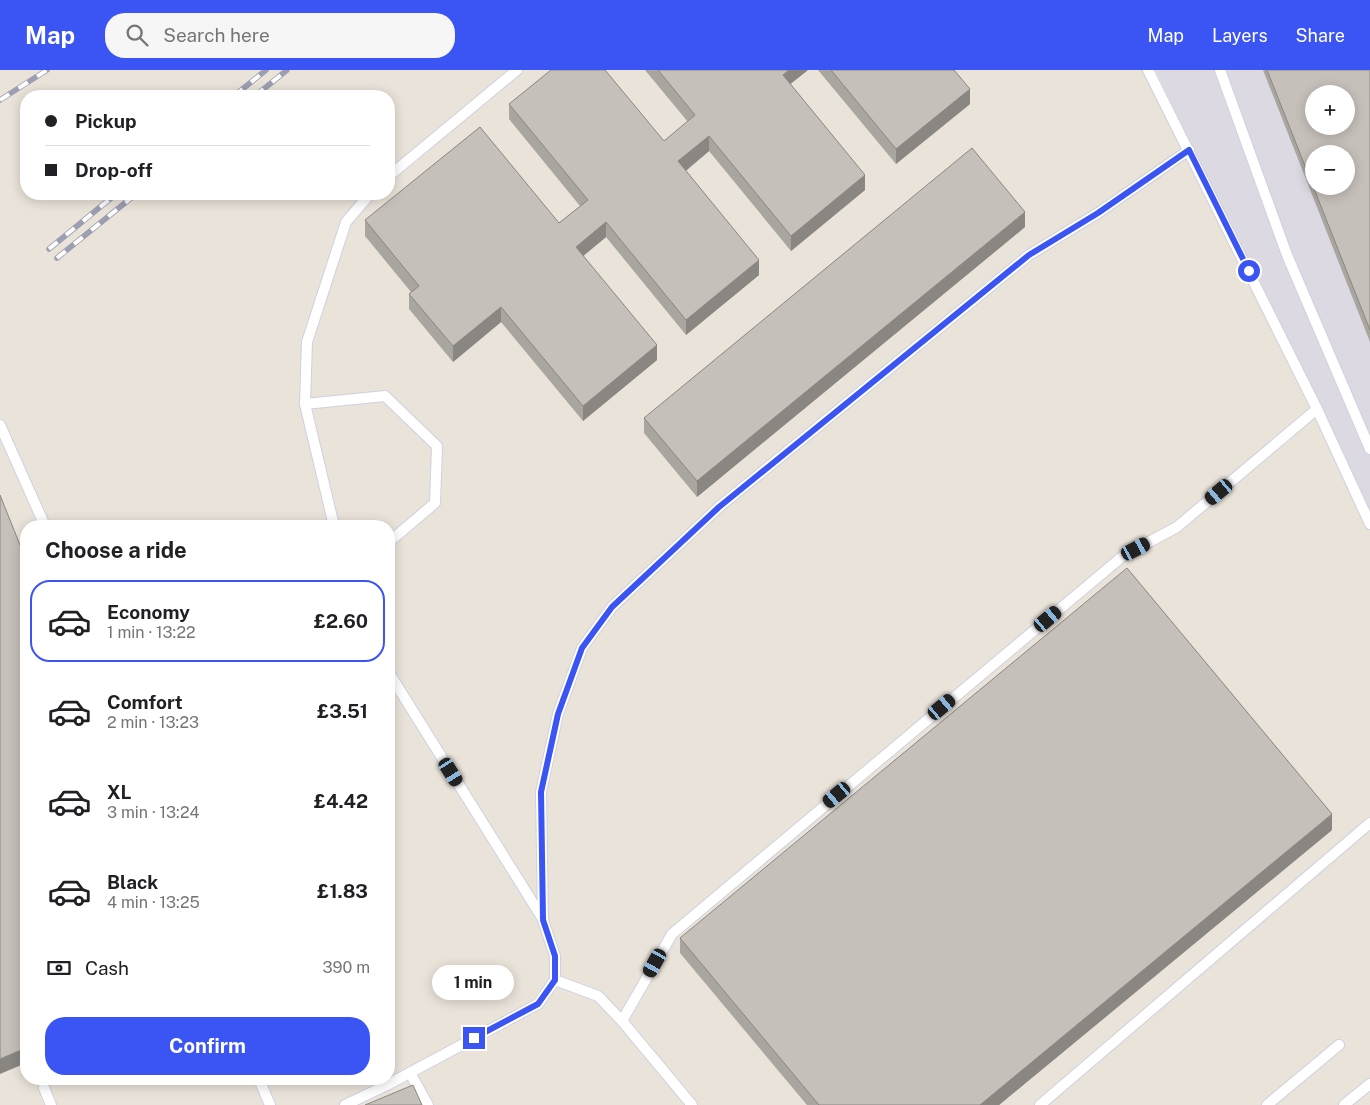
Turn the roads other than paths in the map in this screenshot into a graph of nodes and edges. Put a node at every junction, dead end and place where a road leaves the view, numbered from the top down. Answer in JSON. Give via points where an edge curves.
{"nodes":[{"id":1,"x":518,"y":70,"type":"edge"},
{"id":2,"x":1148,"y":70,"type":"edge"},
{"id":3,"x":1220,"y":70,"type":"edge"},
{"id":4,"x":1189,"y":150,"type":"junction"},
{"id":5,"x":395,"y":171,"type":"edge"},
{"id":6,"x":365,"y":200,"type":"edge"},
{"id":7,"x":305,"y":404,"type":"junction"},
{"id":8,"x":1317,"y":409,"type":"junction"},
{"id":9,"x":0,"y":425,"type":"edge"},
{"id":10,"x":1370,"y":449,"type":"edge"},
{"id":11,"x":42,"y":520,"type":"edge"},
{"id":12,"x":333,"y":520,"type":"edge"},
{"id":13,"x":1370,"y":524,"type":"edge"},
{"id":14,"x":395,"y":537,"type":"edge"},
{"id":15,"x":395,"y":682,"type":"edge"},
{"id":16,"x":1370,"y":823,"type":"edge"},
{"id":17,"x":543,"y":920,"type":"junction"},
{"id":18,"x":555,"y":980,"type":"junction"},
{"id":19,"x":622,"y":1022,"type":"junction"},
{"id":20,"x":1339,"y":1045,"type":"dead end"},
{"id":21,"x":410,"y":1073,"type":"junction"},
{"id":22,"x":395,"y":1080,"type":"edge"},
{"id":23,"x":1370,"y":1084,"type":"edge"},
{"id":24,"x":262,"y":1085,"type":"edge"},
{"id":25,"x":386,"y":1085,"type":"edge"},
{"id":26,"x":44,"y":1088,"type":"dead end"},
{"id":27,"x":52,"y":1105,"type":"edge"},
{"id":28,"x":270,"y":1105,"type":"edge"},
{"id":29,"x":345,"y":1105,"type":"edge"},
{"id":30,"x":428,"y":1105,"type":"edge"},
{"id":31,"x":692,"y":1105,"type":"edge"},
{"id":32,"x":1040,"y":1105,"type":"edge"},
{"id":33,"x":1267,"y":1105,"type":"edge"},
{"id":34,"x":1344,"y":1105,"type":"edge"}],
"edges":[{"from":1,"to":5,"type":"lane"},
{"from":2,"to":4,"type":"lane"},
{"from":3,"to":10,"type":"lane","via":[[1287,256]]},
{"from":4,"to":8,"type":"lane"},
{"from":4,"to":17,"type":"lane","via":[[1098,213],[1029,255],[719,507],[612,607],[582,648],[554,731],[541,792]]},
{"from":6,"to":7,"type":"lane","via":[[346,222],[307,342]]},
{"from":7,"to":12,"type":"lane"},
{"from":7,"to":14,"type":"lane","via":[[385,396],[437,446],[435,503]]},
{"from":8,"to":13,"type":"lane"},
{"from":8,"to":19,"type":"lane","via":[[1177,527],[1123,556],[672,934]]},
{"from":9,"to":11,"type":"lane"},
{"from":15,"to":17,"type":"lane"},
{"from":16,"to":32,"type":"lane"},
{"from":17,"to":18,"type":"lane","via":[[555,956]]},
{"from":18,"to":19,"type":"lane","via":[[598,996]]},
{"from":18,"to":21,"type":"lane","via":[[538,1004]]},
{"from":19,"to":31,"type":"lane"},
{"from":20,"to":33,"type":"lane"},
{"from":21,"to":22,"type":"lane"},
{"from":21,"to":30,"type":"lane"},
{"from":23,"to":34,"type":"lane"},
{"from":24,"to":28,"type":"lane"},
{"from":25,"to":29,"type":"lane"},
{"from":26,"to":27,"type":"lane"}]}
